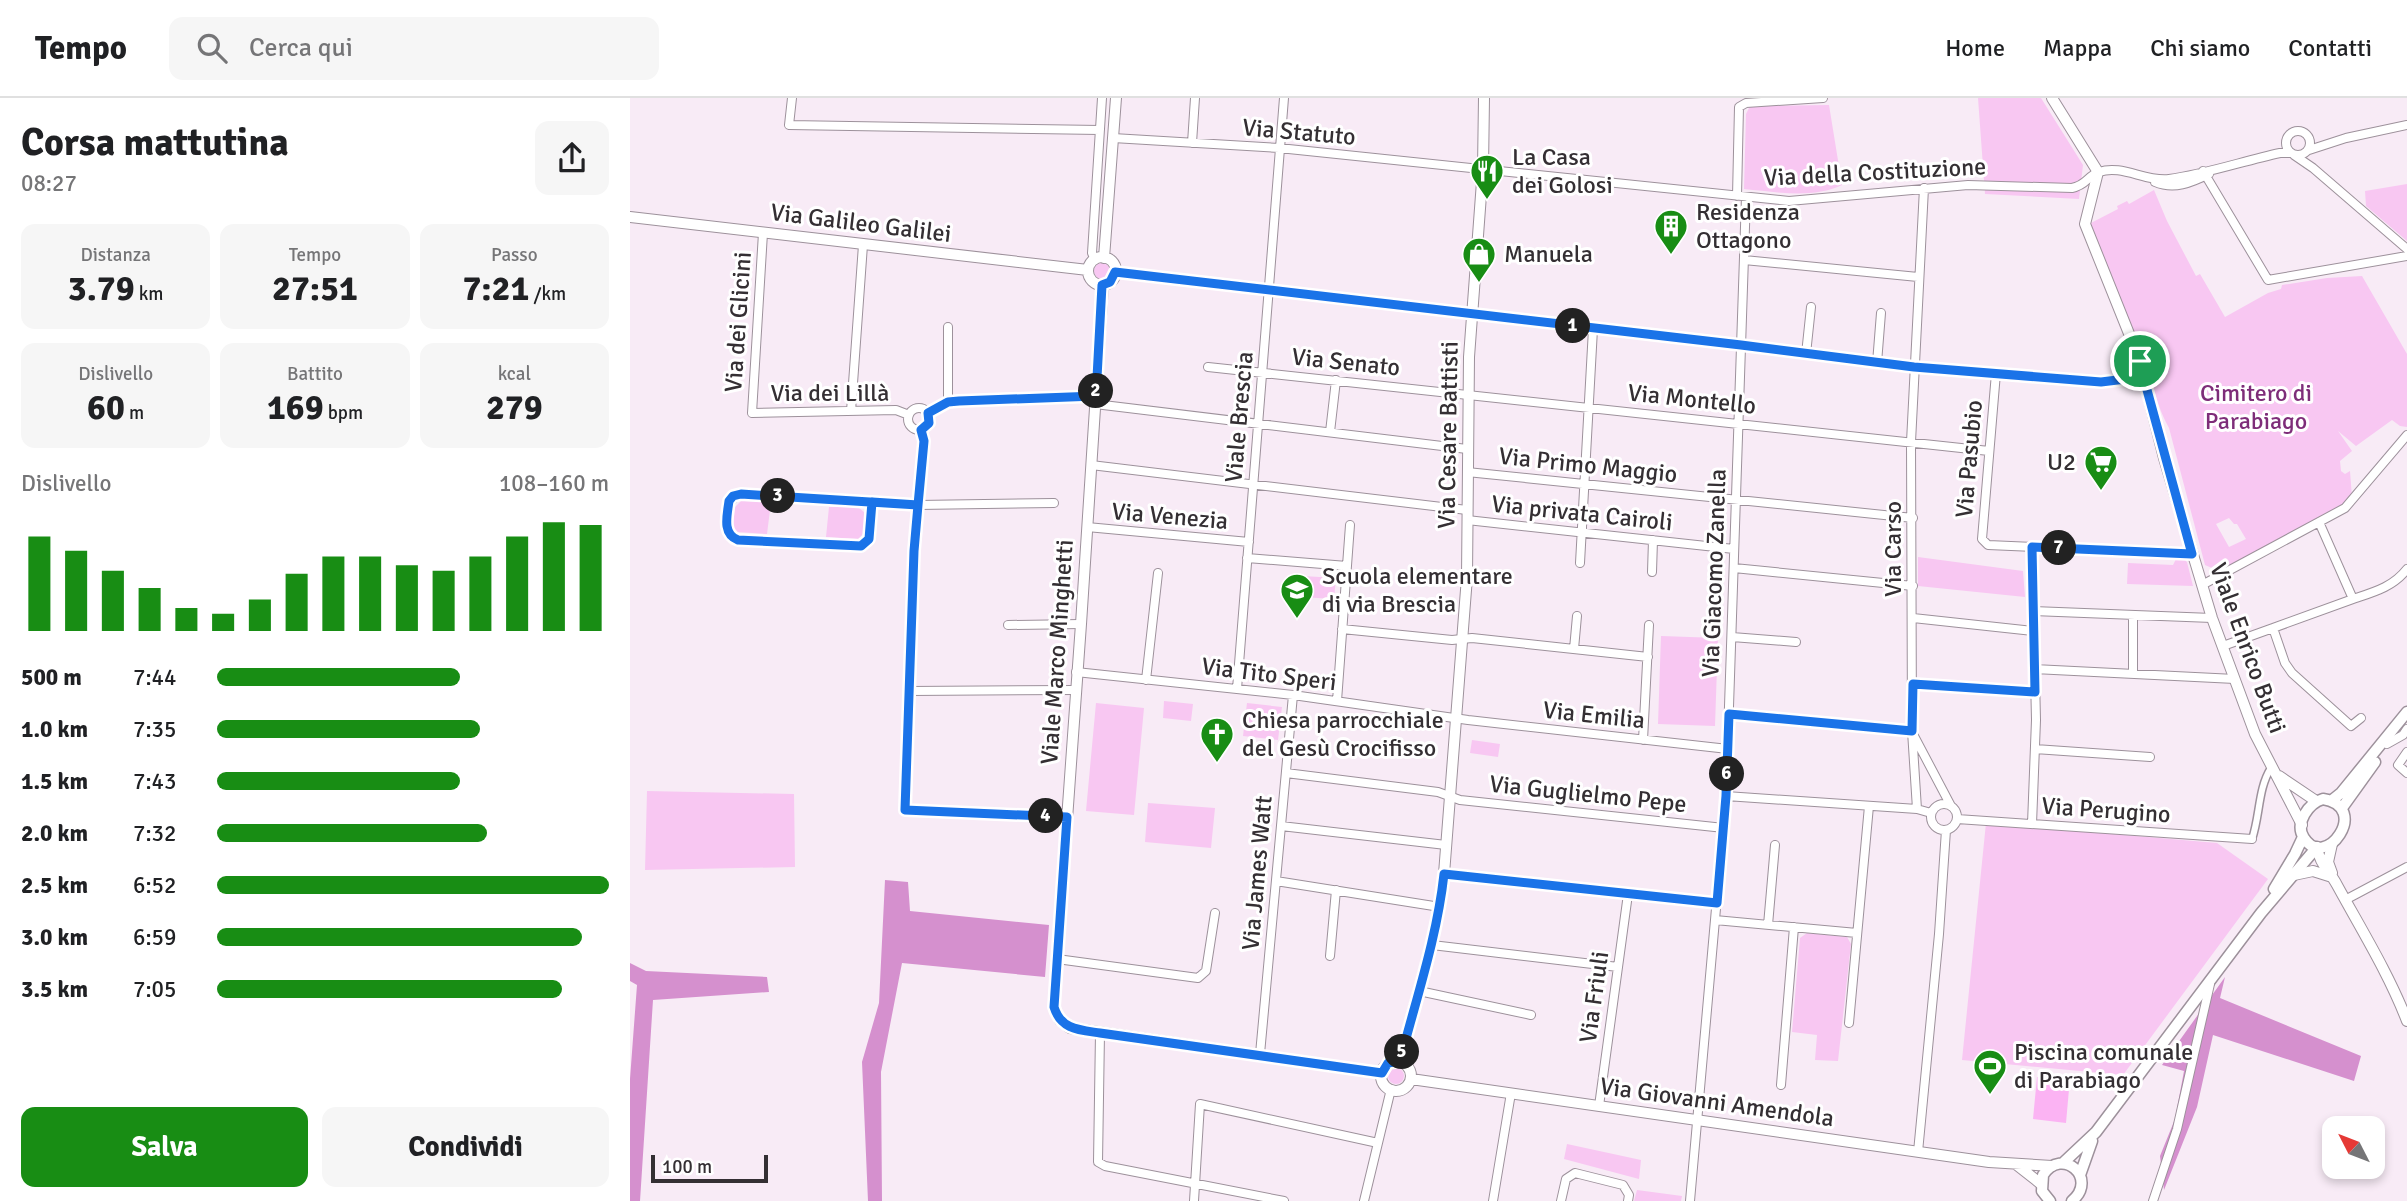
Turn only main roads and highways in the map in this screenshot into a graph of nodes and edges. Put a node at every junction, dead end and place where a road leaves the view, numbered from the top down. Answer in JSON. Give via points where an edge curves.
{"nodes":[{"id":1,"x":2407,"y":714,"type":"edge"},
{"id":2,"x":2331,"y":800,"type":"junction"},
{"id":3,"x":2342,"y":808,"type":"junction"},
{"id":4,"x":2302,"y":831,"type":"junction"},
{"id":5,"x":2316,"y":847,"type":"junction"},
{"id":6,"x":2260,"y":913,"type":"junction"},
{"id":7,"x":2096,"y":1132,"type":"junction"},
{"id":8,"x":2057,"y":1165,"type":"junction"},
{"id":9,"x":2080,"y":1175,"type":"junction"},
{"id":10,"x":2040,"y":1192,"type":"edge"},
{"id":11,"x":2050,"y":1201,"type":"edge"},
{"id":12,"x":2072,"y":1201,"type":"edge"}],
"edges":[{"from":1,"to":2,"type":"main road"},
{"from":1,"to":3,"type":"main road"},
{"from":2,"to":3,"type":"main road"},
{"from":2,"to":4,"type":"main road","via":[[2316,801],[2309,807]]},
{"from":3,"to":5,"type":"main road","via":[[2342,830],[2332,844]]},
{"from":4,"to":5,"type":"main road"},
{"from":4,"to":6,"type":"main road","via":[[2295,854]]},
{"from":5,"to":6,"type":"main road"},
{"from":6,"to":7,"type":"main road"},
{"from":7,"to":8,"type":"main road"},
{"from":7,"to":9,"type":"main road"},
{"from":8,"to":9,"type":"main road","via":[[2074,1168]]},
{"from":8,"to":10,"type":"main road","via":[[2045,1171]]},
{"from":9,"to":12,"type":"main road","via":[[2081,1188]]},
{"from":10,"to":11,"type":"main road"}]}
